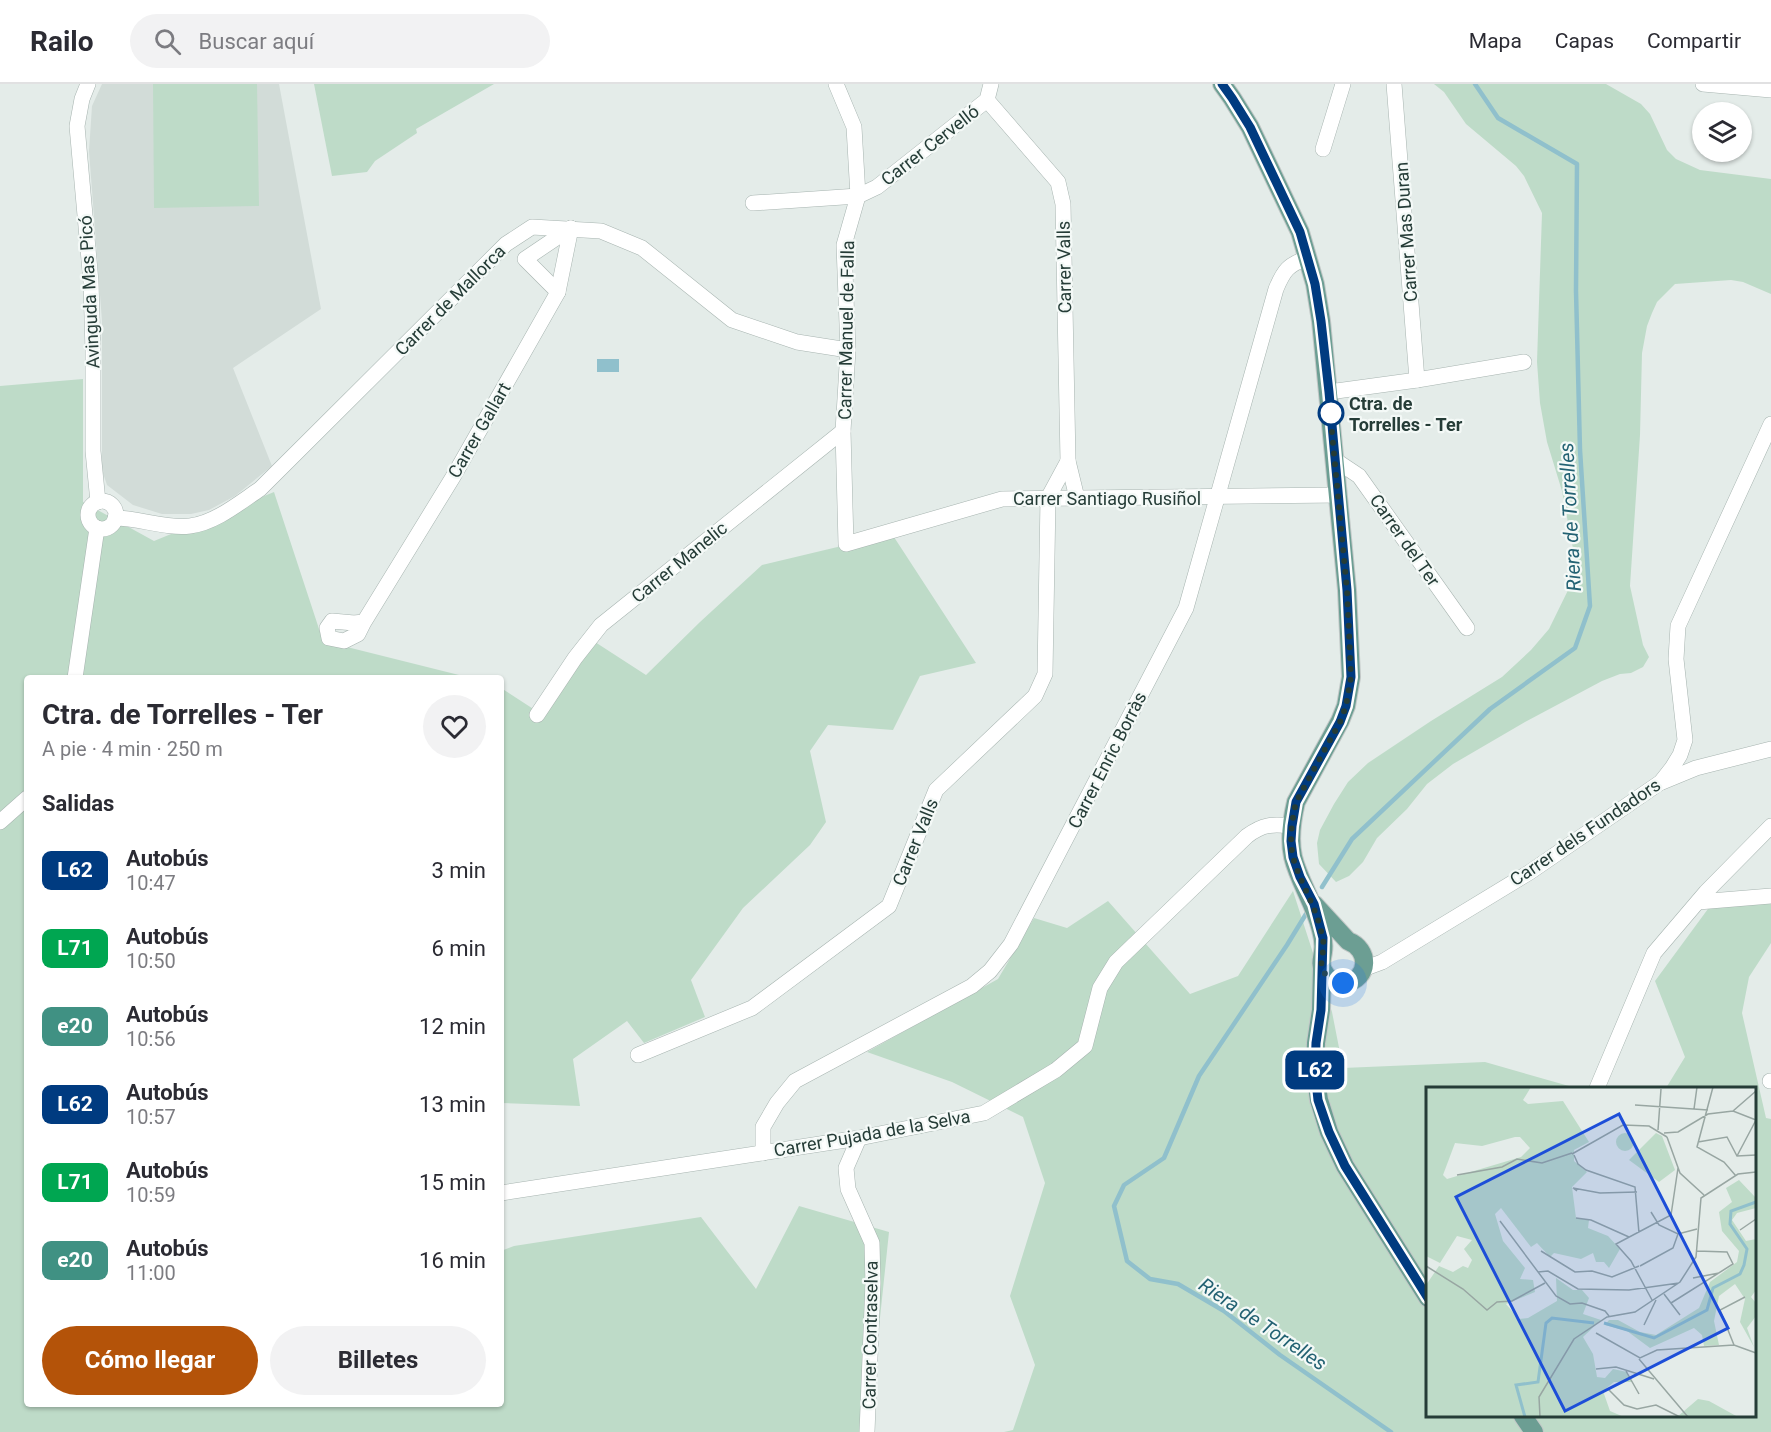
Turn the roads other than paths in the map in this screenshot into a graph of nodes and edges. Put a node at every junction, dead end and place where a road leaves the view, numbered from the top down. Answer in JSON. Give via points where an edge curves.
{"nodes":[{"id":1,"x":88,"y":84,"type":"edge"},
{"id":2,"x":836,"y":84,"type":"edge"},
{"id":3,"x":991,"y":84,"type":"edge"},
{"id":4,"x":1222,"y":84,"type":"edge"},
{"id":5,"x":1343,"y":84,"type":"edge"},
{"id":6,"x":1394,"y":84,"type":"edge"},
{"id":7,"x":1703,"y":84,"type":"edge"},
{"id":8,"x":1771,"y":90,"type":"edge"},
{"id":9,"x":987,"y":100,"type":"junction"},
{"id":10,"x":1323,"y":149,"type":"dead end"},
{"id":11,"x":858,"y":196,"type":"junction"},
{"id":12,"x":753,"y":203,"type":"dead end"},
{"id":13,"x":571,"y":228,"type":"junction"},
{"id":14,"x":1307,"y":258,"type":"junction"},
{"id":15,"x":558,"y":292,"type":"junction"},
{"id":16,"x":848,"y":350,"type":"junction"},
{"id":17,"x":1524,"y":362,"type":"dead end"},
{"id":18,"x":1417,"y":380,"type":"junction"},
{"id":19,"x":1329,"y":392,"type":"junction"},
{"id":20,"x":1771,"y":424,"type":"edge"},
{"id":21,"x":843,"y":431,"type":"junction"},
{"id":22,"x":1335,"y":460,"type":"junction"},
{"id":23,"x":1068,"y":461,"type":"junction"},
{"id":24,"x":1339,"y":495,"type":"junction"},
{"id":25,"x":1217,"y":497,"type":"junction"},
{"id":26,"x":1048,"y":498,"type":"junction"},
{"id":27,"x":1077,"y":498,"type":"junction"},
{"id":28,"x":98,"y":502,"type":"junction"},
{"id":29,"x":115,"y":518,"type":"junction"},
{"id":30,"x":97,"y":528,"type":"junction"},
{"id":31,"x":846,"y":544,"type":"joint"},
{"id":32,"x":364,"y":622,"type":"dead end"},
{"id":33,"x":1467,"y":628,"type":"dead end"},
{"id":34,"x":75,"y":675,"type":"edge"},
{"id":35,"x":537,"y":715,"type":"dead end"},
{"id":36,"x":1771,"y":749,"type":"edge"},
{"id":37,"x":1661,"y":782,"type":"junction"},
{"id":38,"x":24,"y":801,"type":"edge"},
{"id":39,"x":0,"y":822,"type":"edge"},
{"id":40,"x":1292,"y":826,"type":"junction"},
{"id":41,"x":1771,"y":826,"type":"edge"},
{"id":42,"x":1771,"y":896,"type":"edge"},
{"id":43,"x":1698,"y":902,"type":"junction"},
{"id":44,"x":1314,"y":904,"type":"junction"},
{"id":45,"x":1347,"y":941,"type":"junction"},
{"id":46,"x":1323,"y":960,"type":"junction"},
{"id":47,"x":1363,"y":969,"type":"junction"},
{"id":48,"x":1343,"y":983,"type":"junction"},
{"id":49,"x":1321,"y":1010,"type":"junction"},
{"id":50,"x":638,"y":1055,"type":"dead end"},
{"id":51,"x":1597,"y":1087,"type":"edge"},
{"id":52,"x":859,"y":1138,"type":"junction"},
{"id":53,"x":763,"y":1154,"type":"junction"},
{"id":54,"x":504,"y":1193,"type":"edge"},
{"id":55,"x":1426,"y":1295,"type":"edge"},
{"id":56,"x":1524,"y":1417,"type":"edge"},
{"id":57,"x":867,"y":1432,"type":"edge"},
{"id":58,"x":1534,"y":1432,"type":"edge"}],
"edges":[{"from":1,"to":28,"type":"street","name":"Avinguda Mas Picó","via":[[77,126],[91,282],[93,451]]},
{"from":2,"to":11,"type":"street","name":"Carrer Manuel de Falla","via":[[854,127]]},
{"from":3,"to":9,"type":"street","name":"Carrer Cervelló"},
{"from":4,"to":14,"type":"main road","via":[[1250,127],[1300,232]]},
{"from":5,"to":10,"type":"street"},
{"from":6,"to":18,"type":"street","name":"Carrer Mas Duran"},
{"from":7,"to":8,"type":"street"},
{"from":9,"to":11,"type":"street","name":"Carrer Cervelló","via":[[877,187]]},
{"from":9,"to":23,"type":"street","name":"Carrer Valls","via":[[1058,182],[1063,204]]},
{"from":11,"to":12,"type":"street"},
{"from":11,"to":16,"type":"street","name":"Carrer Manuel de Falla","via":[[844,245]]},
{"from":13,"to":15,"type":"street","name":"Carrer Gallart"},
{"from":13,"to":15,"type":"street","via":[[525,259]]},
{"from":13,"to":16,"type":"street","name":"Carrer de Mallorca","via":[[601,231],[642,248],[732,320],[797,342]]},
{"from":13,"to":29,"type":"street","name":"Carrer de Mallorca","via":[[532,227],[506,244],[260,489],[221,516],[190,526]]},
{"from":14,"to":19,"type":"main road","via":[[1315,284]]},
{"from":14,"to":25,"type":"street","name":"Carrer Enric Borràs","via":[[1292,263],[1276,289]]},
{"from":15,"to":32,"type":"street","name":"Carrer Gallart","via":[[453,477]]},
{"from":16,"to":21,"type":"street","name":"Carrer Manuel de Falla"},
{"from":17,"to":18,"type":"street"},
{"from":18,"to":19,"type":"street"},
{"from":19,"to":22,"type":"main road"},
{"from":20,"to":37,"type":"street","name":"Carrer dels Fundadors","via":[[1678,626],[1676,659],[1685,740]]},
{"from":21,"to":31,"type":"street","name":"Carrer Manuel de Falla"},
{"from":21,"to":35,"type":"street","name":"Carrer Manelic","via":[[601,625]]},
{"from":22,"to":24,"type":"main road"},
{"from":22,"to":33,"type":"street","name":"Carrer del Ter","via":[[1359,476]]},
{"from":23,"to":26,"type":"street","name":"Carrer Valls"},
{"from":23,"to":27,"type":"street","name":"Carrer Valls"},
{"from":24,"to":25,"type":"street","name":"Carrer Santiago Rusiñol"},
{"from":24,"to":40,"type":"main road","via":[[1351,677],[1340,722],[1296,802]]},
{"from":25,"to":27,"type":"street","name":"Carrer Santiago Rusiñol"},
{"from":25,"to":53,"type":"street","name":"Carrer Enric Borràs","via":[[1186,608],[1011,944],[972,986],[795,1081],[763,1127]]},
{"from":26,"to":27,"type":"street","name":"Carrer Santiago Rusiñol"},
{"from":26,"to":31,"type":"street","name":"Carrer Santiago Rusiñol","via":[[1002,499]]},
{"from":26,"to":50,"type":"street","name":"Carrer Valls","via":[[1045,674],[1035,696],[936,790],[889,906],[752,1008]]},
{"from":28,"to":29,"type":"street","via":[[111,505]]},
{"from":28,"to":30,"type":"street","name":"Avinguda Mas Picó","via":[[88,516]]},
{"from":29,"to":30,"type":"street","via":[[108,528]]},
{"from":30,"to":34,"type":"street","name":"Avinguda Mas Picó"},
{"from":36,"to":37,"type":"street","via":[[1696,768]]},
{"from":37,"to":47,"type":"street","name":"Carrer dels Fundadors","via":[[1530,872],[1382,962]]},
{"from":38,"to":39,"type":"street"},
{"from":40,"to":44,"type":"main road","via":[[1293,857]]},
{"from":40,"to":52,"type":"street","name":"Carrer Pujada de la Selva","via":[[1259,827],[1116,962],[1100,988],[1085,1046],[1056,1070],[984,1113]]},
{"from":41,"to":43,"type":"street"},
{"from":42,"to":43,"type":"street"},
{"from":43,"to":51,"type":"street","via":[[1654,953]]},
{"from":44,"to":45,"type":"main road"},
{"from":44,"to":46,"type":"main road","via":[[1323,938]]},
{"from":45,"to":46,"type":"main road","via":[[1333,942],[1326,948]]},
{"from":45,"to":47,"type":"main road","via":[[1361,950]]},
{"from":46,"to":48,"type":"main road","via":[[1330,979]]},
{"from":46,"to":49,"type":"main road"},
{"from":47,"to":48,"type":"main road","via":[[1357,978]]},
{"from":48,"to":49,"type":"main road"},
{"from":49,"to":55,"type":"main road","via":[[1315,1072],[1318,1100],[1329,1132],[1350,1175]]},
{"from":52,"to":53,"type":"street","name":"Carrer Pujada de la Selva"},
{"from":52,"to":57,"type":"street","name":"Carrer Contraselva","via":[[846,1168],[848,1189],[872,1243]]},
{"from":53,"to":54,"type":"street","name":"Carrer Pujada de la Selva"},
{"from":56,"to":58,"type":"main road"}]}
